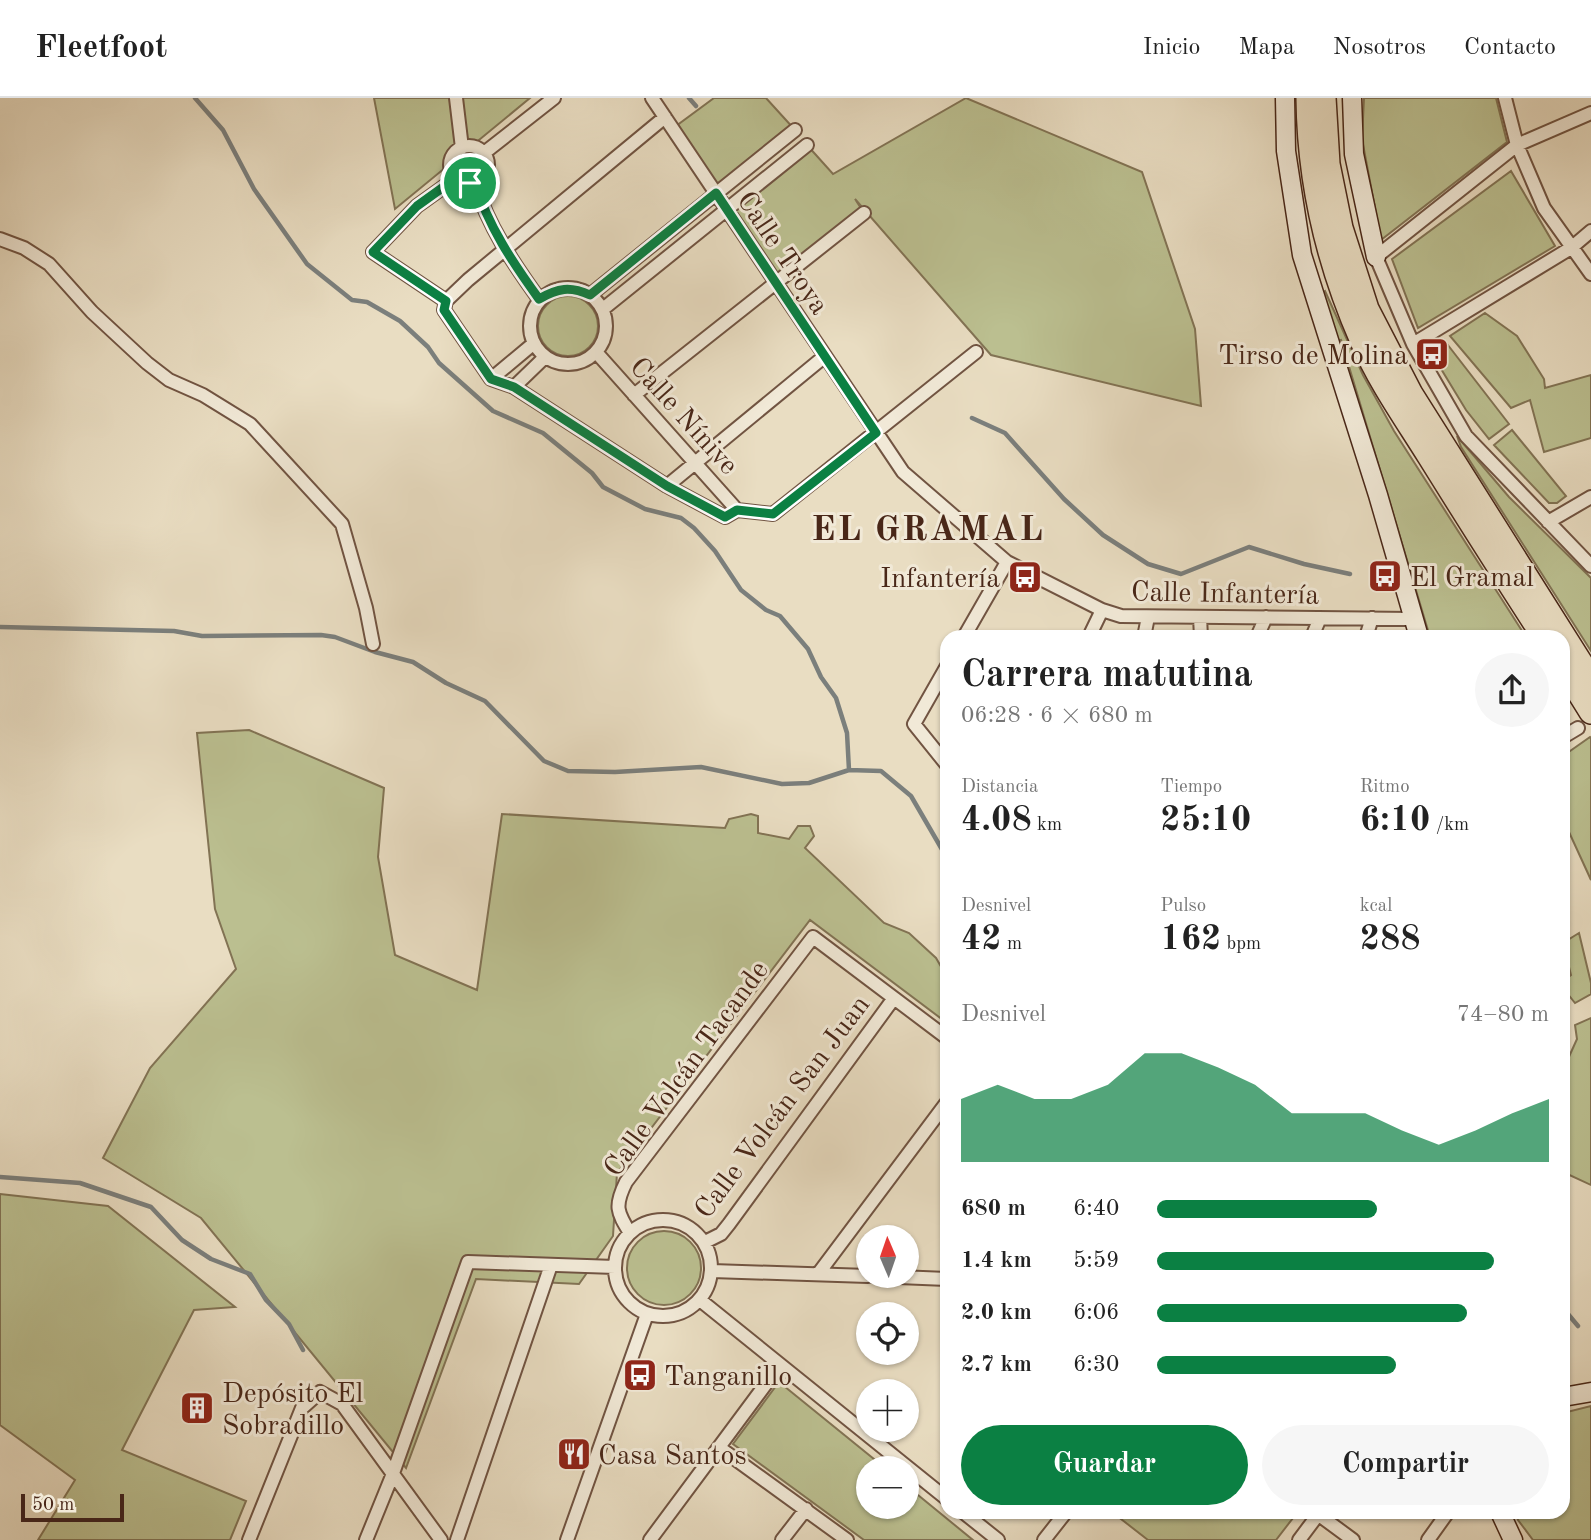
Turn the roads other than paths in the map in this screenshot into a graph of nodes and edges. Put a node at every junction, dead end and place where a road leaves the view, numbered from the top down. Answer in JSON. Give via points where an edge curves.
{"nodes":[{"id":1,"x":456,"y":98,"type":"edge"},
{"id":2,"x":554,"y":98,"type":"edge"},
{"id":3,"x":652,"y":98,"type":"edge"},
{"id":4,"x":1285,"y":98,"type":"edge"},
{"id":5,"x":1308,"y":98,"type":"edge"},
{"id":6,"x":1324,"y":98,"type":"edge"},
{"id":7,"x":1352,"y":98,"type":"edge"},
{"id":8,"x":1505,"y":98,"type":"edge"},
{"id":9,"x":1591,"y":113,"type":"edge"},
{"id":10,"x":665,"y":117,"type":"junction"},
{"id":11,"x":795,"y":130,"type":"dead end"},
{"id":12,"x":807,"y":145,"type":"dead end"},
{"id":13,"x":1517,"y":145,"type":"junction"},
{"id":14,"x":462,"y":148,"type":"junction"},
{"id":15,"x":484,"y":153,"type":"junction"},
{"id":16,"x":456,"y":178,"type":"junction"},
{"id":17,"x":475,"y":183,"type":"junction"},
{"id":18,"x":716,"y":193,"type":"junction"},
{"id":19,"x":727,"y":211,"type":"junction"},
{"id":20,"x":864,"y":213,"type":"dead end"},
{"id":21,"x":1591,"y":230,"type":"edge"},
{"id":22,"x":0,"y":239,"type":"edge"},
{"id":23,"x":1571,"y":248,"type":"junction"},
{"id":24,"x":506,"y":250,"type":"junction"},
{"id":25,"x":1376,"y":257,"type":"junction"},
{"id":26,"x":1591,"y":274,"type":"edge"},
{"id":27,"x":776,"y":284,"type":"junction"},
{"id":28,"x":590,"y":295,"type":"junction"},
{"id":29,"x":539,"y":299,"type":"junction"},
{"id":30,"x":446,"y":301,"type":"junction"},
{"id":31,"x":603,"y":309,"type":"junction"},
{"id":32,"x":533,"y":344,"type":"junction"},
{"id":33,"x":1413,"y":344,"type":"junction"},
{"id":34,"x":596,"y":352,"type":"junction"},
{"id":35,"x":976,"y":352,"type":"dead end"},
{"id":36,"x":825,"y":356,"type":"junction"},
{"id":37,"x":545,"y":358,"type":"junction"},
{"id":38,"x":491,"y":379,"type":"junction"},
{"id":39,"x":514,"y":387,"type":"junction"},
{"id":40,"x":634,"y":395,"type":"junction"},
{"id":41,"x":876,"y":433,"type":"junction"},
{"id":42,"x":694,"y":462,"type":"junction"},
{"id":43,"x":667,"y":486,"type":"junction"},
{"id":44,"x":1591,"y":496,"type":"edge"},
{"id":45,"x":737,"y":510,"type":"junction"},
{"id":46,"x":1548,"y":522,"type":"junction"},
{"id":47,"x":1007,"y":562,"type":"junction"},
{"id":48,"x":1591,"y":566,"type":"edge"},
{"id":49,"x":1102,"y":610,"type":"junction"},
{"id":50,"x":1148,"y":617,"type":"junction"},
{"id":51,"x":1200,"y":617,"type":"junction"},
{"id":52,"x":1266,"y":617,"type":"junction"},
{"id":53,"x":1321,"y":618,"type":"junction"},
{"id":54,"x":1372,"y":618,"type":"junction"},
{"id":55,"x":1413,"y":619,"type":"junction"},
{"id":56,"x":968,"y":630,"type":"edge"},
{"id":57,"x":1092,"y":630,"type":"edge"},
{"id":58,"x":1145,"y":630,"type":"edge"},
{"id":59,"x":1201,"y":630,"type":"edge"},
{"id":60,"x":1260,"y":630,"type":"edge"},
{"id":61,"x":1315,"y":630,"type":"edge"},
{"id":62,"x":1368,"y":630,"type":"edge"},
{"id":63,"x":1417,"y":630,"type":"edge"},
{"id":64,"x":1540,"y":630,"type":"edge"},
{"id":65,"x":1560,"y":630,"type":"edge"},
{"id":66,"x":373,"y":644,"type":"dead end"},
{"id":67,"x":1570,"y":646,"type":"edge"},
{"id":68,"x":940,"y":678,"type":"edge"},
{"id":69,"x":1591,"y":679,"type":"edge"},
{"id":70,"x":1570,"y":685,"type":"edge"},
{"id":71,"x":1584,"y":720,"type":"edge"},
{"id":72,"x":1570,"y":731,"type":"edge"},
{"id":73,"x":940,"y":756,"type":"edge"},
{"id":74,"x":894,"y":998,"type":"junction"},
{"id":75,"x":940,"y":1033,"type":"edge"},
{"id":76,"x":940,"y":1111,"type":"edge"},
{"id":77,"x":630,"y":1233,"type":"junction"},
{"id":78,"x":705,"y":1242,"type":"junction"},
{"id":79,"x":551,"y":1265,"type":"junction"},
{"id":80,"x":615,"y":1267,"type":"junction"},
{"id":81,"x":712,"y":1271,"type":"junction"},
{"id":82,"x":818,"y":1274,"type":"junction"},
{"id":83,"x":856,"y":1276,"type":"edge"},
{"id":84,"x":919,"y":1278,"type":"edge"},
{"id":85,"x":940,"y":1279,"type":"edge"},
{"id":86,"x":701,"y":1300,"type":"junction"},
{"id":87,"x":647,"y":1314,"type":"junction"},
{"id":88,"x":780,"y":1365,"type":"junction"},
{"id":89,"x":1591,"y":1392,"type":"edge"},
{"id":90,"x":1570,"y":1396,"type":"edge"},
{"id":91,"x":720,"y":1448,"type":"junction"},
{"id":92,"x":392,"y":1476,"type":"junction"},
{"id":93,"x":940,"y":1493,"type":"edge"},
{"id":94,"x":806,"y":1509,"type":"junction"},
{"id":95,"x":972,"y":1519,"type":"edge"},
{"id":96,"x":1060,"y":1519,"type":"edge"},
{"id":97,"x":1314,"y":1519,"type":"edge"},
{"id":98,"x":1326,"y":1519,"type":"edge"},
{"id":99,"x":1443,"y":1519,"type":"edge"},
{"id":100,"x":1503,"y":1519,"type":"edge"},
{"id":101,"x":249,"y":1540,"type":"edge"},
{"id":102,"x":366,"y":1540,"type":"edge"},
{"id":103,"x":441,"y":1540,"type":"edge"},
{"id":104,"x":457,"y":1540,"type":"edge"},
{"id":105,"x":567,"y":1540,"type":"edge"},
{"id":106,"x":650,"y":1540,"type":"edge"},
{"id":107,"x":782,"y":1540,"type":"edge"},
{"id":108,"x":847,"y":1540,"type":"edge"},
{"id":109,"x":998,"y":1540,"type":"edge"},
{"id":110,"x":1044,"y":1540,"type":"edge"},
{"id":111,"x":1298,"y":1540,"type":"edge"},
{"id":112,"x":1353,"y":1540,"type":"edge"},
{"id":113,"x":1428,"y":1540,"type":"edge"},
{"id":114,"x":1513,"y":1540,"type":"edge"}],
"edges":[{"from":1,"to":14,"type":"street"},
{"from":2,"to":15,"type":"street"},
{"from":3,"to":10,"type":"street","name":"Calle Troya"},
{"from":4,"to":55,"type":"street","via":[[1286,151],[1303,255]]},
{"from":5,"to":64,"type":"highway","via":[[1320,216],[1363,343],[1400,410]]},
{"from":6,"to":65,"type":"highway","via":[[1328,164],[1341,228],[1367,309],[1412,394]]},
{"from":7,"to":25,"type":"street","via":[[1354,154]]},
{"from":8,"to":13,"type":"street"},
{"from":9,"to":13,"type":"street"},
{"from":10,"to":18,"type":"street","name":"Calle Troya"},
{"from":10,"to":24,"type":"street"},
{"from":11,"to":18,"type":"street"},
{"from":12,"to":19,"type":"street"},
{"from":13,"to":23,"type":"street","via":[[1544,208]]},
{"from":13,"to":25,"type":"street"},
{"from":14,"to":15,"type":"street","via":[[474,147]]},
{"from":14,"to":16,"type":"street","via":[[450,161]]},
{"from":15,"to":17,"type":"street","via":[[487,171]]},
{"from":16,"to":17,"type":"street"},
{"from":16,"to":30,"type":"street","via":[[417,206],[373,252]]},
{"from":17,"to":24,"type":"street"},
{"from":18,"to":19,"type":"street","name":"Calle Troya"},
{"from":18,"to":28,"type":"street"},
{"from":19,"to":27,"type":"street","name":"Calle Troya"},
{"from":19,"to":31,"type":"street"},
{"from":20,"to":27,"type":"street"},
{"from":21,"to":23,"type":"street"},
{"from":22,"to":66,"type":"street","via":[[24,247],[49,264],[92,312],[169,380],[250,424],[342,524]]},
{"from":23,"to":26,"type":"street"},
{"from":23,"to":33,"type":"street"},
{"from":24,"to":29,"type":"street"},
{"from":24,"to":30,"type":"street"},
{"from":25,"to":33,"type":"street"},
{"from":27,"to":36,"type":"street","name":"Calle Troya"},
{"from":27,"to":40,"type":"street"},
{"from":28,"to":29,"type":"street","via":[[575,288],[558,288]]},
{"from":28,"to":31,"type":"street"},
{"from":29,"to":32,"type":"street","via":[[530,317]]},
{"from":30,"to":38,"type":"street","via":[[444,310]]},
{"from":31,"to":34,"type":"street","via":[[604,339]]},
{"from":32,"to":37,"type":"street"},
{"from":32,"to":38,"type":"street"},
{"from":33,"to":46,"type":"street","via":[[1466,436]]},
{"from":34,"to":37,"type":"street","via":[[579,363],[560,364]]},
{"from":34,"to":40,"type":"street","name":"Calle Nínive"},
{"from":35,"to":41,"type":"street"},
{"from":36,"to":41,"type":"street","name":"Calle Troya"},
{"from":36,"to":42,"type":"street"},
{"from":37,"to":39,"type":"street"},
{"from":38,"to":39,"type":"street"},
{"from":39,"to":43,"type":"street"},
{"from":40,"to":42,"type":"street","name":"Calle Nínive"},
{"from":41,"to":45,"type":"street","via":[[773,514]]},
{"from":41,"to":47,"type":"street","name":"Calle Troya","via":[[903,472]]},
{"from":42,"to":43,"type":"street"},
{"from":42,"to":45,"type":"street","name":"Calle Nínive"},
{"from":43,"to":45,"type":"street","via":[[725,517]]},
{"from":44,"to":46,"type":"street"},
{"from":46,"to":48,"type":"street"},
{"from":47,"to":49,"type":"street","name":"Calle Infantería"},
{"from":47,"to":56,"type":"street"},
{"from":49,"to":50,"type":"street","name":"Calle Infantería"},
{"from":49,"to":57,"type":"street"},
{"from":50,"to":51,"type":"street","name":"Calle Infantería"},
{"from":50,"to":58,"type":"street"},
{"from":51,"to":52,"type":"street","name":"Calle Infantería"},
{"from":51,"to":59,"type":"street"},
{"from":52,"to":53,"type":"street","name":"Calle Infantería"},
{"from":52,"to":60,"type":"street"},
{"from":53,"to":54,"type":"street","name":"Calle Infantería"},
{"from":53,"to":61,"type":"street"},
{"from":54,"to":55,"type":"street","name":"Calle Infantería"},
{"from":54,"to":62,"type":"street"},
{"from":55,"to":63,"type":"street"},
{"from":67,"to":69,"type":"highway"},
{"from":68,"to":73,"type":"street","via":[[914,724]]},
{"from":70,"to":71,"type":"highway"},
{"from":71,"to":72,"type":"street"},
{"from":74,"to":75,"type":"street"},
{"from":74,"to":77,"type":"street","name":"Calle Volcán Tacande","via":[[813,937],[626,1182],[617,1206]]},
{"from":74,"to":78,"type":"street","name":"Calle Volcán San Juan","via":[[729,1224]]},
{"from":76,"to":82,"type":"street"},
{"from":77,"to":78,"type":"street","via":[[662,1220],[679,1222]]},
{"from":77,"to":80,"type":"street"},
{"from":78,"to":81,"type":"street"},
{"from":79,"to":80,"type":"street"},
{"from":79,"to":92,"type":"street","via":[[468,1262]]},
{"from":79,"to":104,"type":"street"},
{"from":80,"to":87,"type":"street","via":[[619,1287],[630,1303]]},
{"from":81,"to":82,"type":"street"},
{"from":81,"to":86,"type":"street"},
{"from":82,"to":83,"type":"street"},
{"from":84,"to":85,"type":"street"},
{"from":86,"to":87,"type":"street","via":[[685,1312]]},
{"from":86,"to":88,"type":"street"},
{"from":87,"to":105,"type":"street"},
{"from":88,"to":91,"type":"street"},
{"from":88,"to":93,"type":"street"},
{"from":89,"to":90,"type":"street"},
{"from":91,"to":94,"type":"street"},
{"from":91,"to":106,"type":"street"},
{"from":92,"to":101,"type":"street","via":[[341,1404],[320,1392],[302,1408]]},
{"from":92,"to":102,"type":"street"},
{"from":92,"to":103,"type":"street"},
{"from":94,"to":107,"type":"street"},
{"from":94,"to":108,"type":"street"},
{"from":95,"to":109,"type":"street"},
{"from":96,"to":110,"type":"street"},
{"from":97,"to":111,"type":"street"},
{"from":98,"to":112,"type":"street"},
{"from":99,"to":113,"type":"street"},
{"from":100,"to":114,"type":"street"}]}
